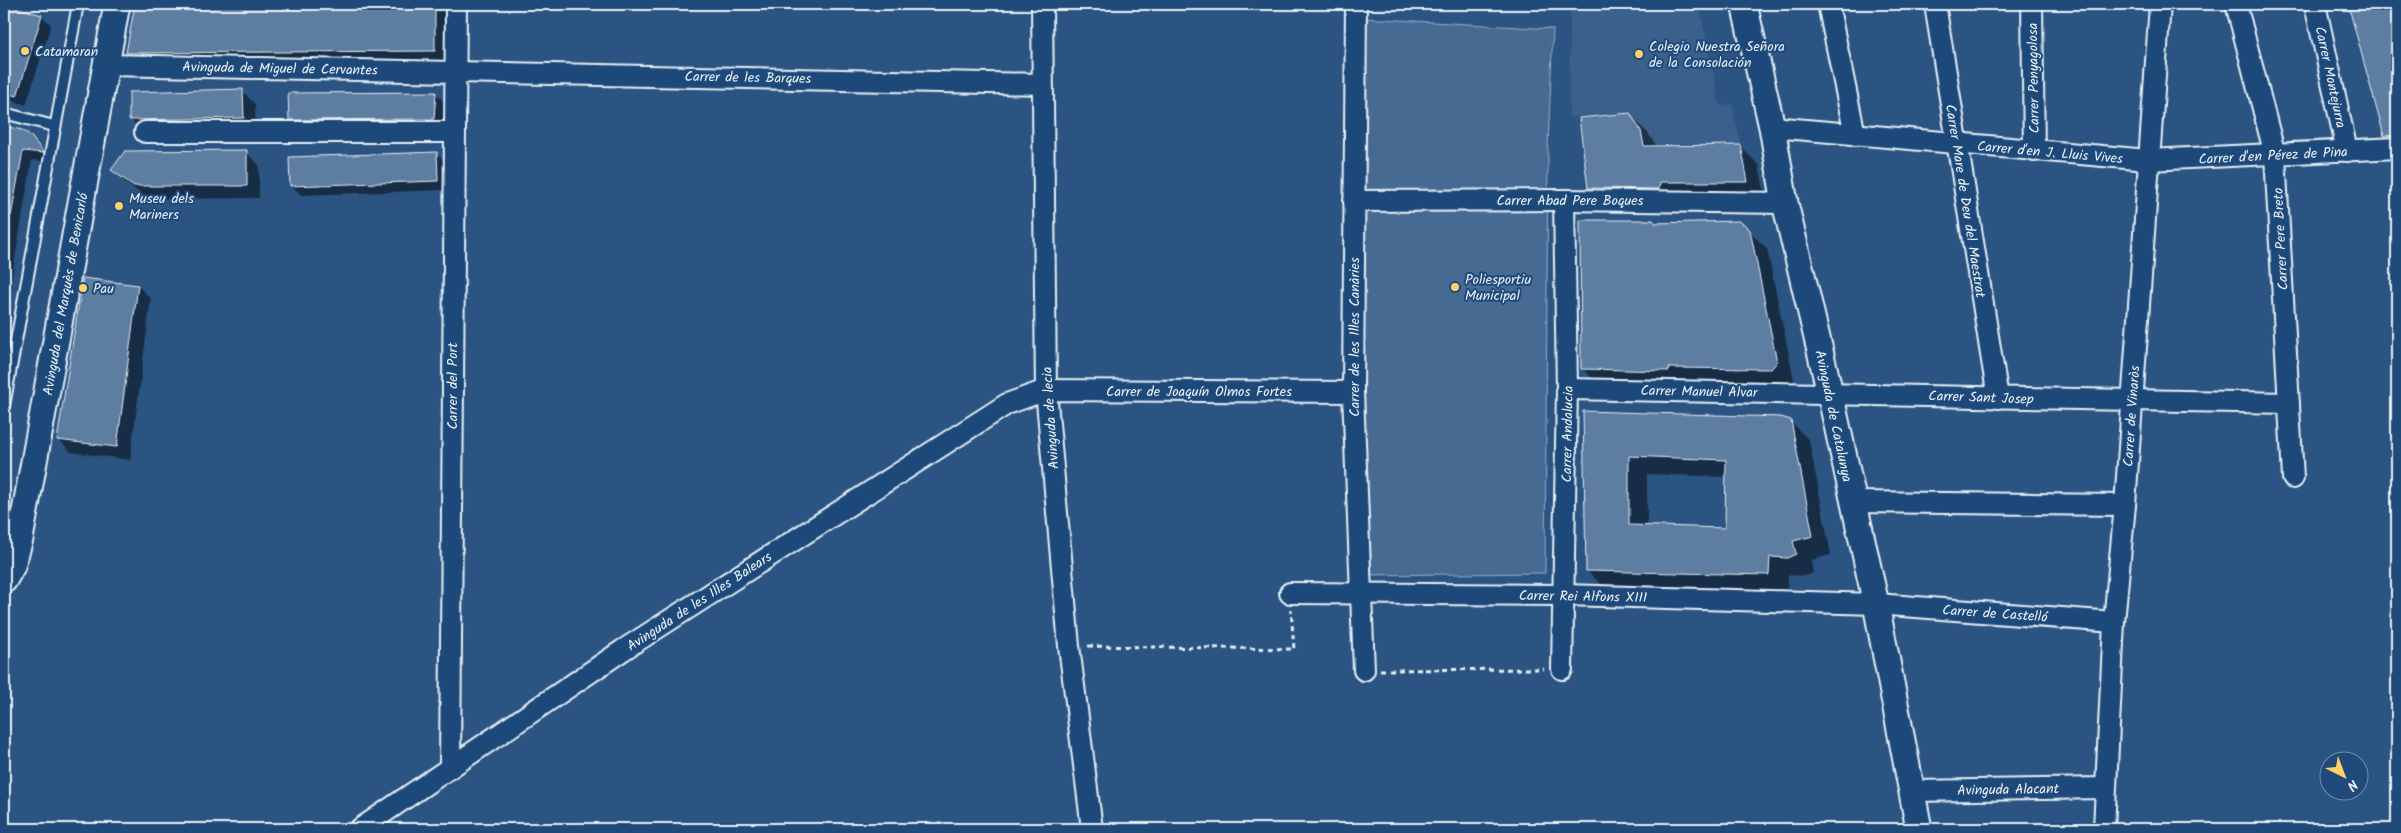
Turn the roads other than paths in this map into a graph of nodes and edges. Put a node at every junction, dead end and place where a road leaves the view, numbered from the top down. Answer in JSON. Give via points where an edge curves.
{"nodes":[{"id":1,"x":78,"y":4,"type":"edge"},
{"id":2,"x":117,"y":4,"type":"edge"},
{"id":3,"x":456,"y":4,"type":"edge"},
{"id":4,"x":1042,"y":4,"type":"edge"},
{"id":5,"x":1356,"y":4,"type":"edge"},
{"id":6,"x":1744,"y":4,"type":"edge"},
{"id":7,"x":1828,"y":4,"type":"edge"},
{"id":8,"x":1935,"y":4,"type":"edge"},
{"id":9,"x":2032,"y":4,"type":"edge"},
{"id":10,"x":2160,"y":4,"type":"edge"},
{"id":11,"x":2236,"y":4,"type":"edge"},
{"id":12,"x":2315,"y":4,"type":"edge"},
{"id":13,"x":107,"y":65,"type":"junction"},
{"id":14,"x":454,"y":70,"type":"junction"},
{"id":15,"x":1042,"y":84,"type":"junction"},
{"id":16,"x":4,"y":113,"type":"edge"},
{"id":17,"x":54,"y":126,"type":"junction"},
{"id":18,"x":1772,"y":127,"type":"junction"},
{"id":19,"x":145,"y":132,"type":"dead end"},
{"id":20,"x":453,"y":132,"type":"junction"},
{"id":21,"x":1855,"y":135,"type":"junction"},
{"id":22,"x":1957,"y":144,"type":"junction"},
{"id":23,"x":2397,"y":148,"type":"edge"},
{"id":24,"x":2347,"y":151,"type":"junction"},
{"id":25,"x":2034,"y":152,"type":"junction"},
{"id":26,"x":2275,"y":155,"type":"junction"},
{"id":27,"x":2148,"y":160,"type":"junction"},
{"id":28,"x":1564,"y":200,"type":"junction"},
{"id":29,"x":1354,"y":201,"type":"junction"},
{"id":30,"x":1785,"y":203,"type":"junction"},
{"id":31,"x":1567,"y":389,"type":"junction"},
{"id":32,"x":1046,"y":390,"type":"junction"},
{"id":33,"x":1352,"y":392,"type":"junction"},
{"id":34,"x":1830,"y":394,"type":"junction"},
{"id":35,"x":1998,"y":398,"type":"junction"},
{"id":36,"x":2132,"y":401,"type":"junction"},
{"id":37,"x":2289,"y":404,"type":"junction"},
{"id":38,"x":4,"y":406,"type":"edge"},
{"id":39,"x":2293,"y":478,"type":"dead end"},
{"id":40,"x":1854,"y":502,"type":"junction"},
{"id":41,"x":2125,"y":504,"type":"junction"},
{"id":42,"x":4,"y":580,"type":"edge"},
{"id":43,"x":1290,"y":594,"type":"road end"},
{"id":44,"x":1361,"y":594,"type":"junction"},
{"id":45,"x":1565,"y":595,"type":"junction"},
{"id":46,"x":1876,"y":604,"type":"junction"},
{"id":47,"x":2114,"y":622,"type":"junction"},
{"id":48,"x":1562,"y":669,"type":"road end"},
{"id":49,"x":1364,"y":670,"type":"road end"},
{"id":50,"x":450,"y":768,"type":"junction"},
{"id":51,"x":2105,"y":788,"type":"junction"},
{"id":52,"x":1911,"y":791,"type":"junction"},
{"id":53,"x":360,"y":829,"type":"edge"},
{"id":54,"x":1092,"y":829,"type":"edge"},
{"id":55,"x":1919,"y":829,"type":"edge"},
{"id":56,"x":2104,"y":829,"type":"edge"}],
"edges":[{"from":1,"to":17,"type":"lane"},
{"from":2,"to":13,"type":"street","name":"Avinguda del Marquès de Benicarló"},
{"from":3,"to":14,"type":"street","name":"Carrer del Port"},
{"from":4,"to":15,"type":"street","name":"Avinguda de lecia"},
{"from":5,"to":29,"type":"street","name":"Carrer de les Illes Canàries"},
{"from":6,"to":18,"type":"street","name":"Avinguda de Catalunya"},
{"from":7,"to":21,"type":"street"},
{"from":8,"to":22,"type":"street","name":"Carrer Mare de Deu del Maestrat"},
{"from":9,"to":25,"type":"street","name":"Carrer Penyagolosa"},
{"from":10,"to":27,"type":"street","name":"Carrer de Vinaròs"},
{"from":11,"to":26,"type":"street","name":"Carrer Pere Breto"},
{"from":12,"to":24,"type":"street","name":"Carrer Montejurra"},
{"from":13,"to":14,"type":"street","name":"Avinguda de Miguel de Cervantes"},
{"from":13,"to":42,"type":"street","name":"Avinguda del Marquès de Benicarló","via":[[20,539]]},
{"from":14,"to":15,"type":"street","name":"Carrer de les Barques"},
{"from":14,"to":20,"type":"street","name":"Carrer del Port"},
{"from":15,"to":32,"type":"street","name":"Avinguda de lecia"},
{"from":16,"to":17,"type":"lane"},
{"from":17,"to":38,"type":"lane"},
{"from":18,"to":21,"type":"street","name":"Carrer d'en J. Lluis Vives"},
{"from":18,"to":30,"type":"street","name":"Avinguda de Catalunya"},
{"from":19,"to":20,"type":"street"},
{"from":20,"to":50,"type":"street","name":"Carrer del Port"},
{"from":21,"to":22,"type":"street","name":"Carrer d'en J. Lluis Vives"},
{"from":22,"to":25,"type":"street","name":"Carrer d'en J. Lluis Vives"},
{"from":22,"to":35,"type":"street","name":"Carrer Mare de Deu del Maestrat"},
{"from":23,"to":24,"type":"street","name":"Carrer d'en Pérez de Pina"},
{"from":24,"to":26,"type":"street","name":"Carrer d'en Pérez de Pina"},
{"from":25,"to":27,"type":"street","name":"Carrer d'en J. Lluis Vives"},
{"from":26,"to":27,"type":"street","name":"Carrer d'en Pérez de Pina"},
{"from":26,"to":37,"type":"street","name":"Carrer Pere Breto"},
{"from":27,"to":36,"type":"street","name":"Carrer de Vinaròs"},
{"from":28,"to":29,"type":"street","name":"Carrer Abad Pere Boques"},
{"from":28,"to":30,"type":"street","name":"Carrer Abad Pere Boques"},
{"from":28,"to":31,"type":"street","name":"Carrer Andalucia"},
{"from":29,"to":33,"type":"street","name":"Carrer de les Illes Canàries"},
{"from":30,"to":34,"type":"street","name":"Avinguda de Catalunya"},
{"from":31,"to":34,"type":"street","name":"Carrer Manuel Alvar"},
{"from":31,"to":45,"type":"street","name":"Carrer Andalucia"},
{"from":32,"to":33,"type":"street","name":"Carrer de Joaquín Olmos Fortes"},
{"from":32,"to":50,"type":"street","name":"Avinguda de les Illes Balears","via":[[1006,404],[623,650]]},
{"from":32,"to":54,"type":"street","name":"Avinguda de lecia","via":[[1070,646]]},
{"from":33,"to":44,"type":"street","name":"Carrer de les Illes Canàries"},
{"from":34,"to":35,"type":"street","name":"Carrer Sant Josep"},
{"from":34,"to":40,"type":"street","name":"Avinguda de Catalunya"},
{"from":35,"to":36,"type":"street","name":"Carrer Sant Josep"},
{"from":36,"to":37,"type":"street","name":"Carrer Sant Josep"},
{"from":36,"to":41,"type":"street","name":"Carrer de Vinaròs"},
{"from":37,"to":39,"type":"street","name":"Carrer Pere Breto"},
{"from":40,"to":41,"type":"street"},
{"from":40,"to":46,"type":"street","name":"Avinguda de Catalunya"},
{"from":41,"to":47,"type":"street","name":"Carrer de Vinaròs"},
{"from":43,"to":44,"type":"street","name":"Carrer Rei Alfons XIII"},
{"from":44,"to":45,"type":"street","name":"Carrer Rei Alfons XIII"},
{"from":44,"to":49,"type":"street","name":"Carrer de les Illes Canàries"},
{"from":45,"to":46,"type":"street","name":"Carrer Rei Alfons XIII"},
{"from":45,"to":48,"type":"street","name":"Carrer Andalucia"},
{"from":46,"to":47,"type":"street","name":"Carrer de Castelló"},
{"from":46,"to":52,"type":"street","name":"Avinguda de Catalunya"},
{"from":47,"to":51,"type":"street","name":"Carrer de Vinaròs"},
{"from":50,"to":53,"type":"street","name":"Avinguda de les Illes Balears"},
{"from":51,"to":52,"type":"street","name":"Avinguda Alacant"},
{"from":51,"to":56,"type":"street","name":"Carrer de Vinaròs"},
{"from":52,"to":55,"type":"street","name":"Avinguda de Catalunya"}]}
